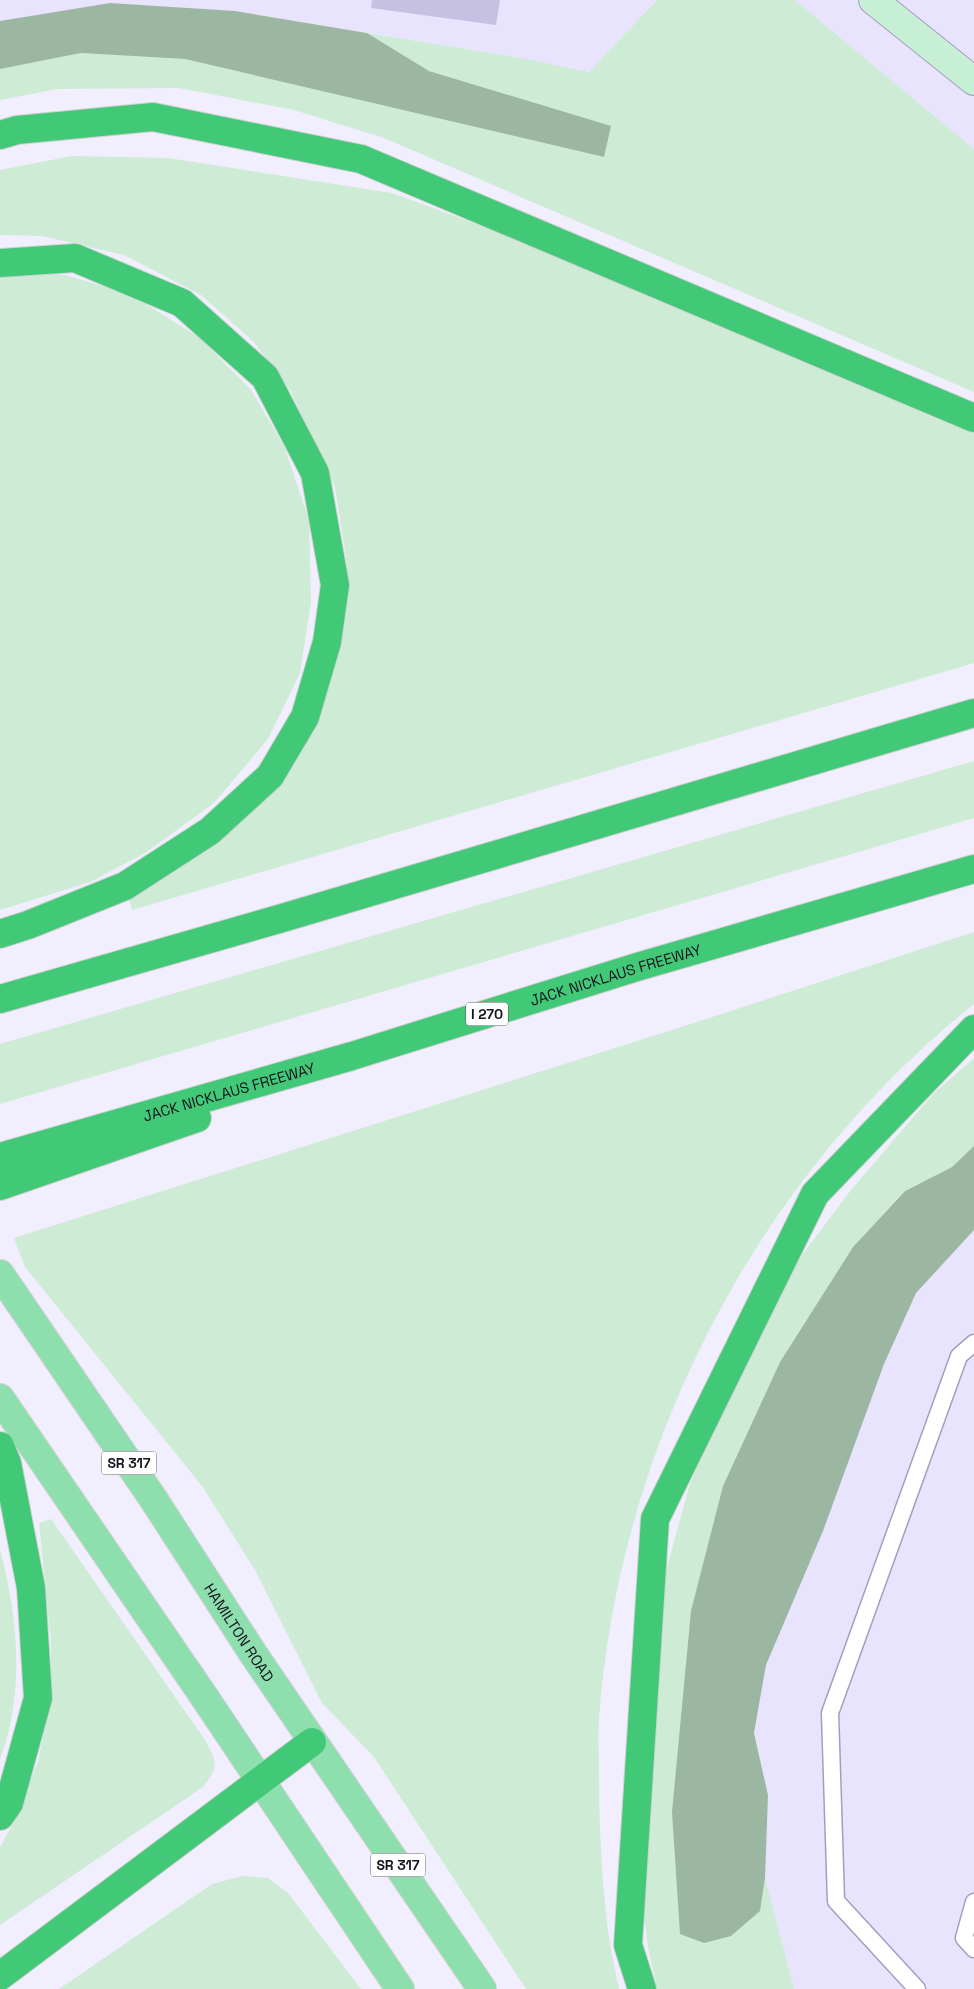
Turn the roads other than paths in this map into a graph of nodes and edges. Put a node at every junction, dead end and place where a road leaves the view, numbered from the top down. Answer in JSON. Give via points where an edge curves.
{"nodes":[{"id":1,"x":873,"y":0,"type":"edge"},
{"id":2,"x":974,"y":81,"type":"edge"},
{"id":3,"x":0,"y":135,"type":"edge"},
{"id":4,"x":0,"y":263,"type":"edge"},
{"id":5,"x":974,"y":418,"type":"edge"},
{"id":6,"x":974,"y":713,"type":"edge"},
{"id":7,"x":974,"y":868,"type":"edge"},
{"id":8,"x":0,"y":934,"type":"edge"},
{"id":9,"x":637,"y":967,"type":"junction"},
{"id":10,"x":0,"y":999,"type":"edge"},
{"id":11,"x":974,"y":1030,"type":"edge"},
{"id":12,"x":0,"y":1157,"type":"edge"},
{"id":13,"x":0,"y":1186,"type":"edge"},
{"id":14,"x":0,"y":1274,"type":"edge"},
{"id":15,"x":974,"y":1343,"type":"edge"},
{"id":16,"x":0,"y":1398,"type":"edge"},
{"id":17,"x":0,"y":1446,"type":"edge"},
{"id":18,"x":312,"y":1742,"type":"junction"},
{"id":19,"x":260,"y":1782,"type":"junction"},
{"id":20,"x":0,"y":1816,"type":"edge"},
{"id":21,"x":974,"y":1902,"type":"edge"},
{"id":22,"x":974,"y":1949,"type":"edge"},
{"id":23,"x":0,"y":1976,"type":"edge"},
{"id":24,"x":400,"y":1989,"type":"edge"},
{"id":25,"x":482,"y":1989,"type":"edge"},
{"id":26,"x":642,"y":1989,"type":"edge"},
{"id":27,"x":917,"y":1989,"type":"edge"}],
"edges":[{"from":1,"to":2,"type":"main road"},
{"from":3,"to":5,"type":"highway","via":[[17,130],[154,117],[361,159]]},
{"from":4,"to":8,"type":"highway","via":[[75,258],[182,302],[265,378],[315,473],[335,585],[327,642],[305,717],[270,776],[210,830],[125,886]]},
{"from":6,"to":10,"type":"highway"},
{"from":7,"to":9,"type":"highway","name":"JACK NICKLAUS FREEWAY","number":"I 270"},
{"from":9,"to":12,"type":"highway","name":"JACK NICKLAUS FREEWAY","number":"I 270","via":[[352,1056]]},
{"from":9,"to":13,"type":"highway"},
{"from":11,"to":26,"type":"highway","via":[[815,1194],[655,1519],[628,1945]]},
{"from":14,"to":18,"type":"main road","name":"HAMILTON ROAD","number":"SR 317","via":[[154,1500]]},
{"from":15,"to":27,"type":"lane","via":[[959,1356],[830,1713],[836,1901]]},
{"from":16,"to":19,"type":"main road","via":[[204,1694]]},
{"from":17,"to":20,"type":"highway","via":[[7,1463],[31,1588],[38,1698],[9,1803]]},
{"from":18,"to":19,"type":"highway"},
{"from":18,"to":25,"type":"main road","name":"HAMILTON ROAD","number":"SR 317"},
{"from":19,"to":23,"type":"highway"},
{"from":19,"to":24,"type":"main road"},
{"from":21,"to":22,"type":"lane","via":[[964,1938]]}]}
